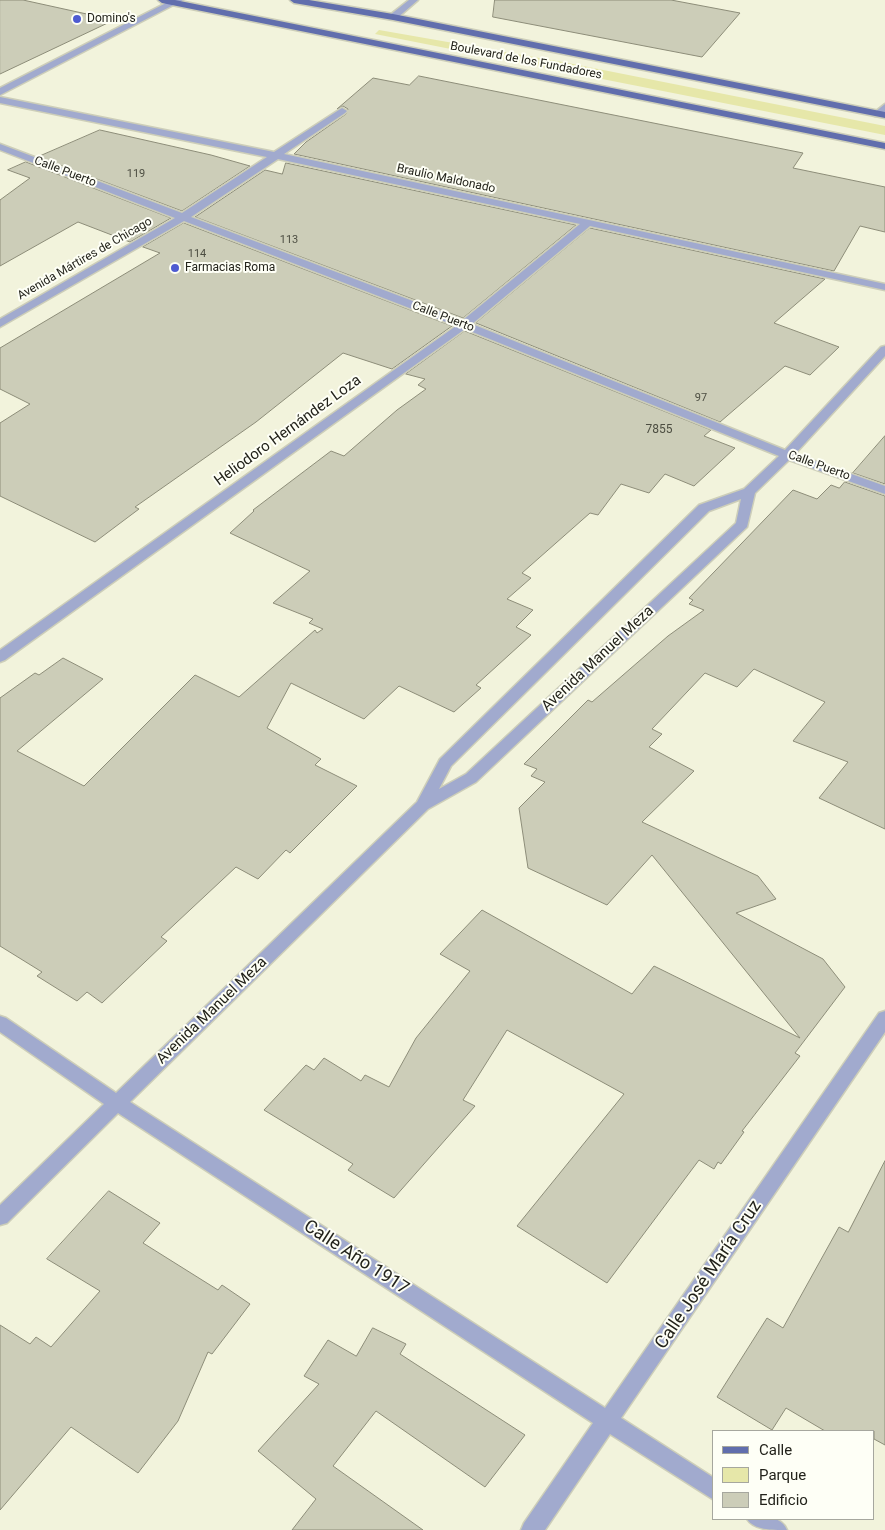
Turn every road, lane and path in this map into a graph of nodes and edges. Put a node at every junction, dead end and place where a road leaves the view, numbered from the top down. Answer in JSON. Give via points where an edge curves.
{"nodes":[{"id":1,"x":162,"y":0,"type":"edge"},
{"id":2,"x":294,"y":0,"type":"edge"},
{"id":3,"x":414,"y":0,"type":"edge"},
{"id":4,"x":177,"y":1,"type":"edge"},
{"id":5,"x":393,"y":18,"type":"junction"},
{"id":6,"x":0,"y":92,"type":"edge"},
{"id":7,"x":0,"y":100,"type":"edge"},
{"id":8,"x":342,"y":111,"type":"dead end"},
{"id":9,"x":883,"y":112,"type":"edge"},
{"id":10,"x":885,"y":146,"type":"edge"},
{"id":11,"x":0,"y":147,"type":"edge"},
{"id":12,"x":278,"y":156,"type":"junction"},
{"id":13,"x":184,"y":217,"type":"junction"},
{"id":14,"x":589,"y":222,"type":"junction"},
{"id":15,"x":885,"y":287,"type":"edge"},
{"id":16,"x":0,"y":324,"type":"edge"},
{"id":17,"x":464,"y":324,"type":"junction"},
{"id":18,"x":885,"y":349,"type":"edge"},
{"id":19,"x":787,"y":455,"type":"junction"},
{"id":20,"x":885,"y":490,"type":"edge"},
{"id":21,"x":749,"y":492,"type":"junction"},
{"id":22,"x":0,"y":658,"type":"edge"},
{"id":23,"x":424,"y":805,"type":"junction"},
{"id":24,"x":885,"y":1018,"type":"edge"},
{"id":25,"x":0,"y":1023,"type":"edge"},
{"id":26,"x":117,"y":1103,"type":"junction"},
{"id":27,"x":0,"y":1217,"type":"edge"},
{"id":28,"x":608,"y":1423,"type":"junction"},
{"id":29,"x":712,"y":1489,"type":"edge"},
{"id":30,"x":760,"y":1520,"type":"edge"},
{"id":31,"x":532,"y":1530,"type":"edge"},
{"id":32,"x":776,"y":1530,"type":"edge"}],
"edges":[{"from":1,"to":4,"type":"main road","name":"Boulevard de los Fundadores"},
{"from":2,"to":5,"type":"main road","name":"Boulevard de los Fundadores"},
{"from":3,"to":5,"type":"street"},
{"from":4,"to":6,"type":"street"},
{"from":4,"to":10,"type":"main road","name":"Boulevard de los Fundadores"},
{"from":5,"to":9,"type":"main road","name":"Boulevard de los Fundadores"},
{"from":7,"to":12,"type":"street","name":"Braulio Maldonado"},
{"from":8,"to":12,"type":"street","name":"Avenida Mártires de Chicago"},
{"from":11,"to":13,"type":"street","name":"Calle Puerto"},
{"from":12,"to":13,"type":"street","name":"Avenida Mártires de Chicago"},
{"from":12,"to":14,"type":"street","name":"Braulio Maldonado"},
{"from":13,"to":16,"type":"street","name":"Avenida Mártires de Chicago"},
{"from":13,"to":17,"type":"street","name":"Calle Puerto"},
{"from":14,"to":15,"type":"street","name":"Braulio Maldonado"},
{"from":14,"to":17,"type":"street","name":"Heliodoro Hernández Loza"},
{"from":17,"to":19,"type":"street","name":"Calle Puerto"},
{"from":17,"to":22,"type":"street","name":"Heliodoro Hernández Loza"},
{"from":18,"to":19,"type":"street","name":"Avenida Manuel Meza"},
{"from":19,"to":20,"type":"street","name":"Calle Puerto"},
{"from":19,"to":21,"type":"street","name":"Avenida Manuel Meza"},
{"from":21,"to":23,"type":"street","name":"Avenida Manuel Meza","via":[[704,508],[446,763]]},
{"from":21,"to":23,"type":"street","name":"Avenida Manuel Meza","via":[[742,524],[471,778]]},
{"from":23,"to":26,"type":"street","name":"Avenida Manuel Meza"},
{"from":24,"to":28,"type":"street","name":"Calle José María Cruz"},
{"from":25,"to":26,"type":"street","name":"Calle Año 1917"},
{"from":26,"to":27,"type":"street","name":"Avenida Manuel Meza"},
{"from":26,"to":28,"type":"street","name":"Calle Año 1917"},
{"from":28,"to":29,"type":"street","name":"Calle Año 1917"},
{"from":28,"to":31,"type":"street","name":"Calle José María Cruz"},
{"from":30,"to":32,"type":"street"}]}
